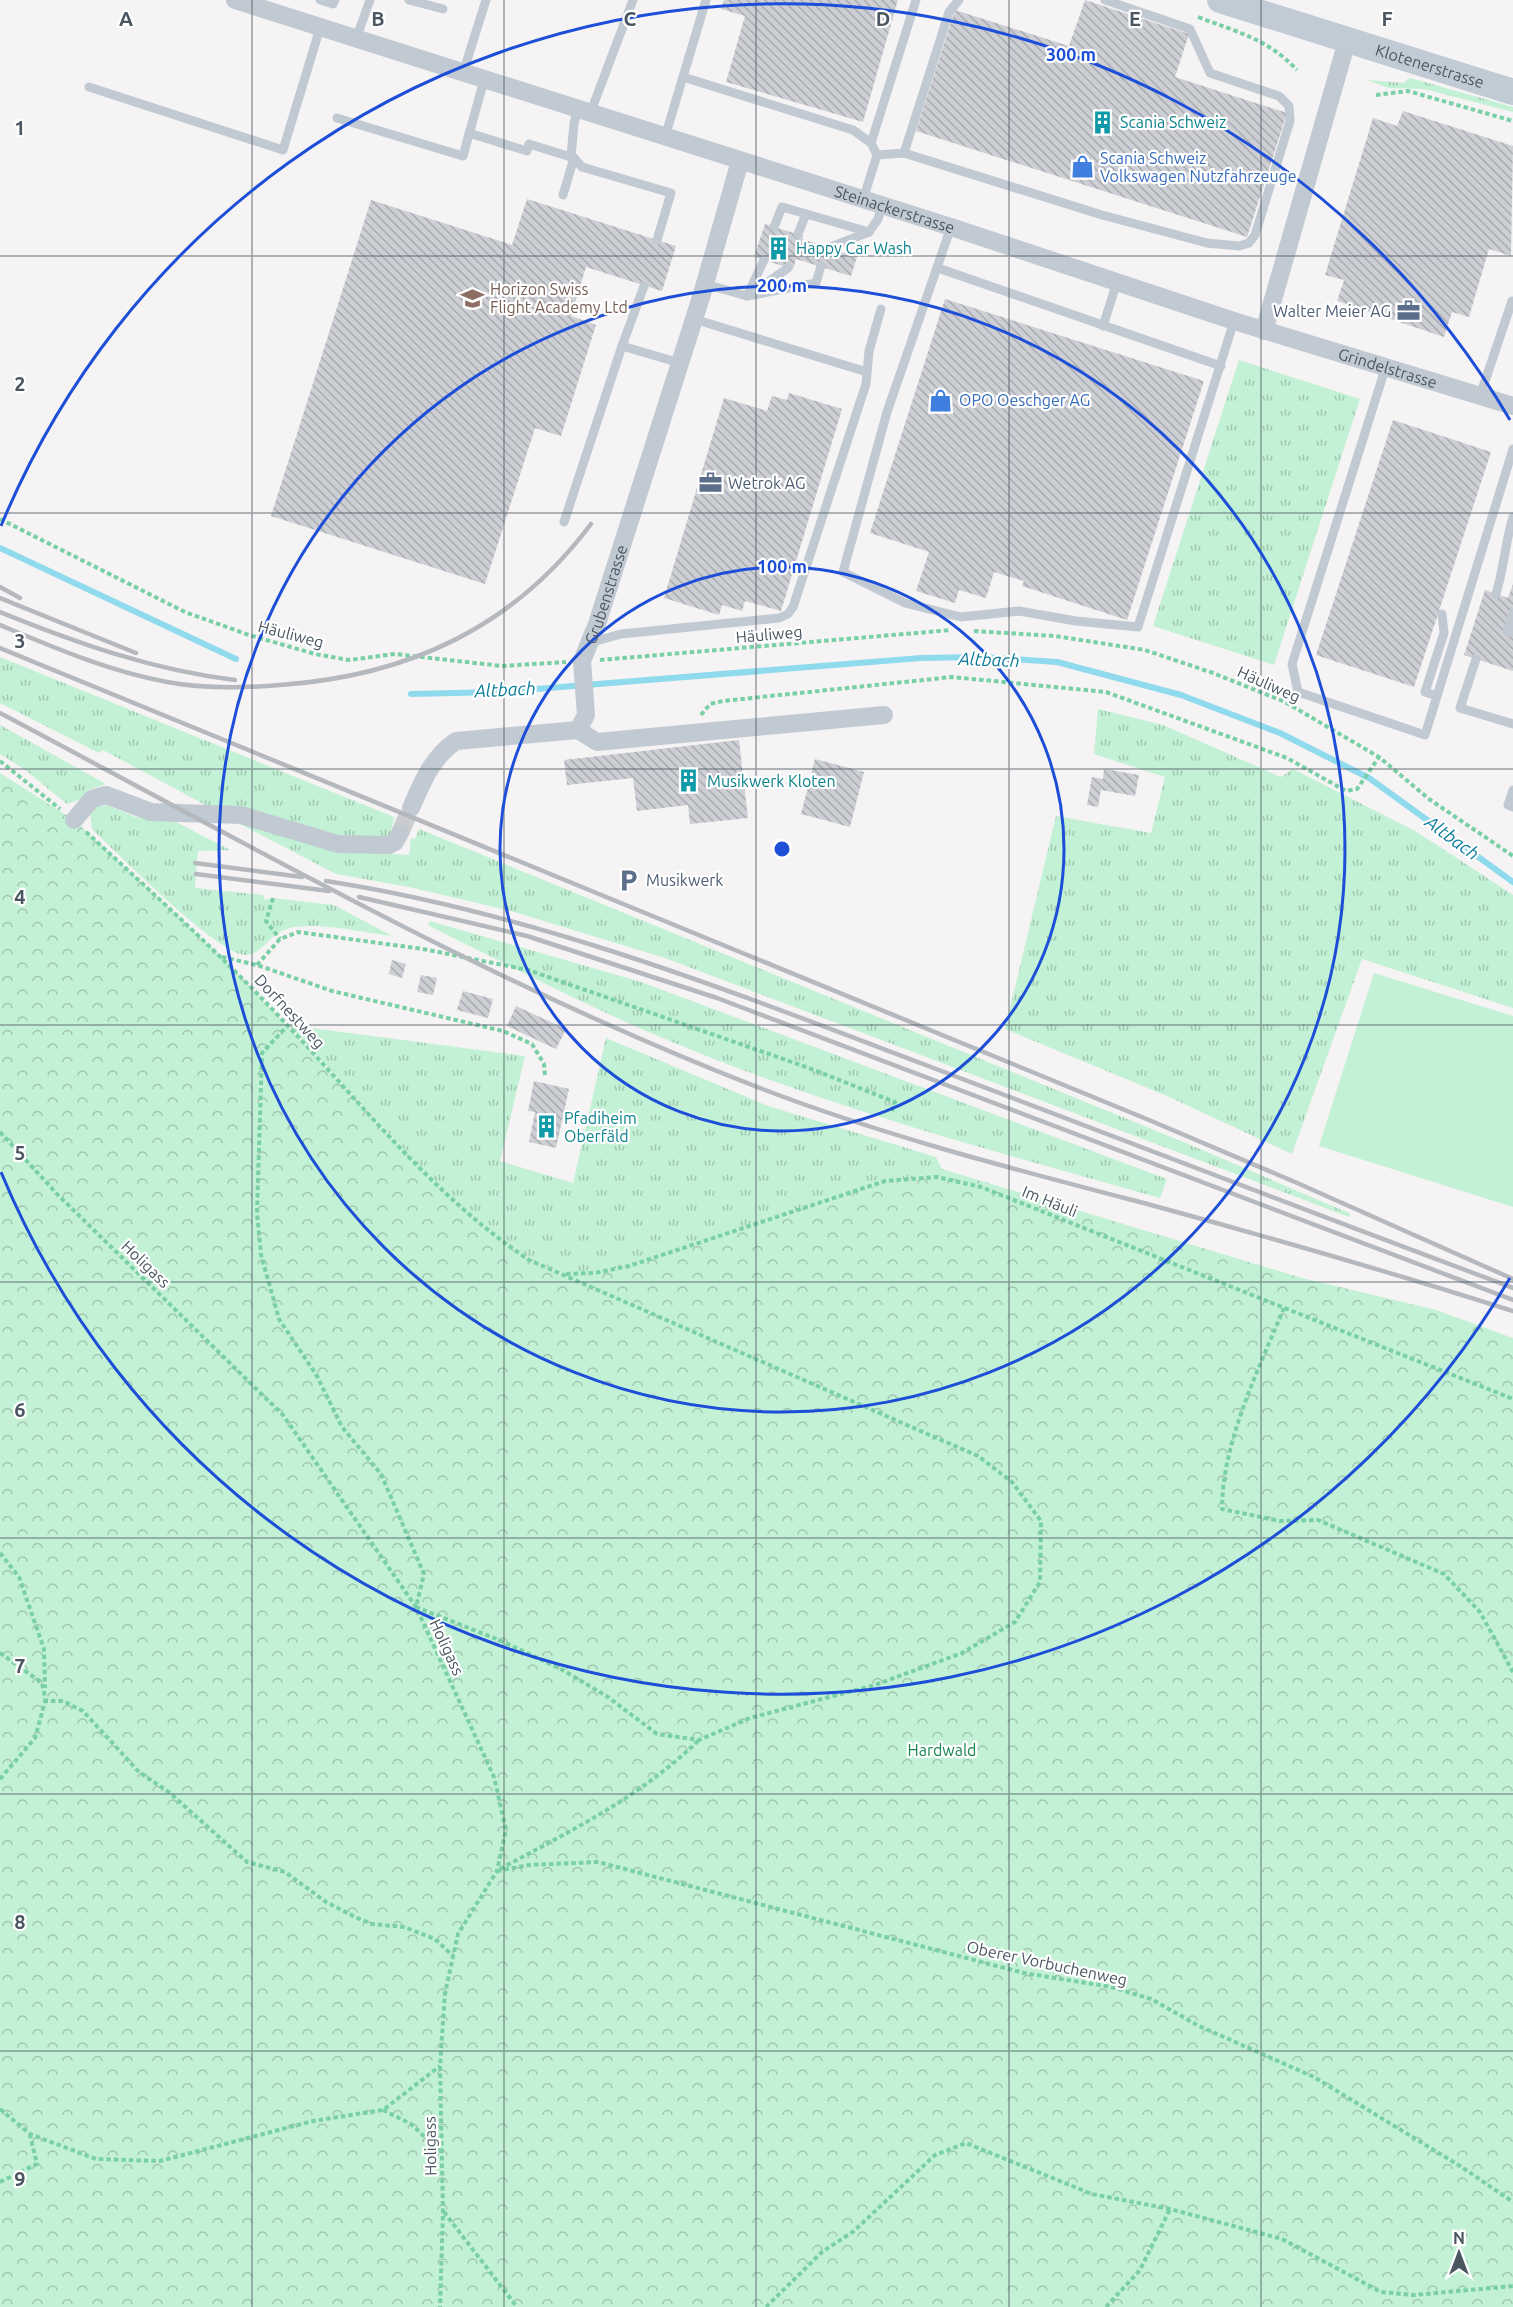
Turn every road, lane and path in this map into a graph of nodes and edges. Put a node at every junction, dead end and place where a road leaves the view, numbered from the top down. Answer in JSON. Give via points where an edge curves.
{"nodes":[{"id":1,"x":320,"y":0,"type":"edge"},
{"id":2,"x":335,"y":0,"type":"edge"},
{"id":3,"x":370,"y":0,"type":"edge"},
{"id":4,"x":409,"y":0,"type":"edge"},
{"id":5,"x":486,"y":0,"type":"edge"},
{"id":6,"x":633,"y":0,"type":"edge"},
{"id":7,"x":706,"y":0,"type":"edge"},
{"id":8,"x":916,"y":0,"type":"edge"},
{"id":9,"x":959,"y":0,"type":"edge"},
{"id":10,"x":1105,"y":0,"type":"edge"},
{"id":11,"x":1220,"y":0,"type":"edge"},
{"id":12,"x":241,"y":1,"type":"edge"},
{"id":13,"x":443,"y":9,"type":"dead end"},
{"id":14,"x":1202,"y":18,"type":"dead end"},
{"id":15,"x":321,"y":28,"type":"junction"},
{"id":16,"x":356,"y":39,"type":"junction"},
{"id":17,"x":1347,"y":41,"type":"junction"},
{"id":18,"x":1297,"y":70,"type":"dead end"},
{"id":19,"x":463,"y":73,"type":"junction"},
{"id":20,"x":683,"y":77,"type":"junction"},
{"id":21,"x":484,"y":80,"type":"junction"},
{"id":22,"x":89,"y":87,"type":"dead end"},
{"id":23,"x":1513,"y":92,"type":"edge"},
{"id":24,"x":1376,"y":95,"type":"dead end"},
{"id":25,"x":584,"y":112,"type":"junction"},
{"id":26,"x":338,"y":118,"type":"dead end"},
{"id":27,"x":1513,"y":121,"type":"edge"},
{"id":28,"x":469,"y":133,"type":"junction"},
{"id":29,"x":665,"y":137,"type":"junction"},
{"id":30,"x":871,"y":143,"type":"junction"},
{"id":31,"x":904,"y":153,"type":"junction"},
{"id":32,"x":877,"y":155,"type":"junction"},
{"id":33,"x":573,"y":157,"type":"junction"},
{"id":34,"x":740,"y":161,"type":"junction"},
{"id":35,"x":563,"y":195,"type":"dead end"},
{"id":36,"x":863,"y":200,"type":"junction"},
{"id":37,"x":882,"y":206,"type":"junction"},
{"id":38,"x":806,"y":214,"type":"junction"},
{"id":39,"x":774,"y":227,"type":"dead end"},
{"id":40,"x":951,"y":227,"type":"junction"},
{"id":41,"x":868,"y":232,"type":"junction"},
{"id":42,"x":798,"y":234,"type":"dead end"},
{"id":43,"x":657,"y":240,"type":"dead end"},
{"id":44,"x":828,"y":248,"type":"dead end"},
{"id":45,"x":764,"y":260,"type":"dead end"},
{"id":46,"x":821,"y":266,"type":"dead end"},
{"id":47,"x":788,"y":268,"type":"dead end"},
{"id":48,"x":938,"y":268,"type":"junction"},
{"id":49,"x":1116,"y":282,"type":"junction"},
{"id":50,"x":705,"y":284,"type":"junction"},
{"id":51,"x":644,"y":286,"type":"dead end"},
{"id":52,"x":747,"y":296,"type":"junction"},
{"id":53,"x":1512,"y":300,"type":"edge"},
{"id":54,"x":881,"y":309,"type":"dead end"},
{"id":55,"x":694,"y":319,"type":"junction"},
{"id":56,"x":1234,"y":321,"type":"junction"},
{"id":57,"x":1103,"y":326,"type":"junction"},
{"id":58,"x":1264,"y":331,"type":"junction"},
{"id":59,"x":622,"y":346,"type":"junction"},
{"id":60,"x":680,"y":363,"type":"junction"},
{"id":61,"x":1221,"y":366,"type":"junction"},
{"id":62,"x":1386,"y":366,"type":"junction"},
{"id":63,"x":867,"y":372,"type":"junction"},
{"id":64,"x":1480,"y":396,"type":"junction"},
{"id":65,"x":1513,"y":406,"type":"edge"},
{"id":66,"x":1513,"y":449,"type":"edge"},
{"id":67,"x":1513,"y":517,"type":"edge"},
{"id":68,"x":0,"y":519,"type":"edge"},
{"id":69,"x":564,"y":522,"type":"dead end"},
{"id":70,"x":1496,"y":594,"type":"dead end"},
{"id":71,"x":1513,"y":613,"type":"edge"},
{"id":72,"x":1442,"y":614,"type":"dead end"},
{"id":73,"x":1513,"y":633,"type":"edge"},
{"id":74,"x":589,"y":643,"type":"junction"},
{"id":75,"x":1476,"y":659,"type":"dead end"},
{"id":76,"x":582,"y":665,"type":"junction"},
{"id":77,"x":1437,"y":696,"type":"junction"},
{"id":78,"x":884,"y":715,"type":"dead end"},
{"id":79,"x":1513,"y":724,"type":"edge"},
{"id":80,"x":578,"y":730,"type":"junction"},
{"id":81,"x":700,"y":732,"type":"junction"},
{"id":82,"x":1379,"y":758,"type":"junction"},
{"id":83,"x":0,"y":761,"type":"edge"},
{"id":84,"x":1513,"y":790,"type":"edge"},
{"id":85,"x":1513,"y":807,"type":"edge"},
{"id":86,"x":411,"y":808,"type":"tunnel mouth"},
{"id":87,"x":74,"y":820,"type":"junction"},
{"id":88,"x":400,"y":833,"type":"tunnel mouth"},
{"id":89,"x":1513,"y":856,"type":"edge"},
{"id":90,"x":273,"y":898,"type":"dead end"},
{"id":91,"x":280,"y":939,"type":"junction"},
{"id":92,"x":222,"y":957,"type":"junction"},
{"id":93,"x":257,"y":965,"type":"junction"},
{"id":94,"x":288,"y":1025,"type":"junction"},
{"id":95,"x":545,"y":1076,"type":"dead end"},
{"id":96,"x":891,"y":1114,"type":"dead end"},
{"id":97,"x":0,"y":1132,"type":"edge"},
{"id":98,"x":562,"y":1274,"type":"junction"},
{"id":99,"x":1284,"y":1308,"type":"junction"},
{"id":100,"x":1513,"y":1399,"type":"edge"},
{"id":101,"x":0,"y":1553,"type":"edge"},
{"id":102,"x":416,"y":1607,"type":"junction"},
{"id":103,"x":0,"y":1653,"type":"edge"},
{"id":104,"x":1513,"y":1672,"type":"edge"},
{"id":105,"x":46,"y":1701,"type":"junction"},
{"id":106,"x":699,"y":1740,"type":"junction"},
{"id":107,"x":0,"y":1779,"type":"edge"},
{"id":108,"x":497,"y":1871,"type":"junction"},
{"id":109,"x":453,"y":1956,"type":"junction"},
{"id":110,"x":440,"y":2066,"type":"junction"},
{"id":111,"x":0,"y":2109,"type":"edge"},
{"id":112,"x":383,"y":2110,"type":"junction"},
{"id":113,"x":30,"y":2134,"type":"junction"},
{"id":114,"x":442,"y":2153,"type":"junction"},
{"id":115,"x":0,"y":2182,"type":"edge"},
{"id":116,"x":1513,"y":2202,"type":"edge"},
{"id":117,"x":1170,"y":2208,"type":"junction"},
{"id":118,"x":443,"y":2212,"type":"junction"},
{"id":119,"x":1513,"y":2286,"type":"edge"},
{"id":120,"x":440,"y":2307,"type":"edge"},
{"id":121,"x":517,"y":2307,"type":"edge"},
{"id":122,"x":766,"y":2307,"type":"edge"},
{"id":123,"x":1106,"y":2307,"type":"edge"}],
"edges":[{"from":1,"to":2,"type":"lane","via":[[333,4]]},
{"from":3,"to":16,"type":"lane"},
{"from":4,"to":13,"type":"lane"},
{"from":5,"to":19,"type":"lane"},
{"from":6,"to":25,"type":"lane"},
{"from":7,"to":20,"type":"lane"},
{"from":8,"to":30,"type":"lane"},
{"from":9,"to":31,"type":"lane","via":[[949,12]]},
{"from":10,"to":31,"type":"lane","via":[[1190,29],[1210,73],[1279,96],[1288,106],[1290,122],[1255,235],[1249,243],[1223,245],[1196,240]]},
{"from":11,"to":17,"type":"main road","name":"Klotenerstrasse"},
{"from":12,"to":15,"type":"street","name":"Steinackerstrasse"},
{"from":14,"to":18,"type":"path","via":[[1263,42]]},
{"from":15,"to":16,"type":"street","name":"Steinackerstrasse"},
{"from":15,"to":22,"type":"lane","via":[[283,150]]},
{"from":16,"to":19,"type":"street","name":"Steinackerstrasse"},
{"from":17,"to":23,"type":"main road","name":"Klotenerstrasse"},
{"from":17,"to":58,"type":"street"},
{"from":19,"to":21,"type":"street","name":"Steinackerstrasse"},
{"from":20,"to":29,"type":"lane"},
{"from":20,"to":30,"type":"lane","via":[[854,130]]},
{"from":21,"to":25,"type":"street","name":"Steinackerstrasse"},
{"from":21,"to":28,"type":"lane"},
{"from":24,"to":27,"type":"path","via":[[1408,92]]},
{"from":25,"to":29,"type":"street","name":"Steinackerstrasse"},
{"from":25,"to":33,"type":"lane","via":[[574,123]]},
{"from":26,"to":28,"type":"lane","via":[[463,156]]},
{"from":28,"to":33,"type":"lane","via":[[527,151],[530,144]]},
{"from":29,"to":34,"type":"street","name":"Steinackerstrasse"},
{"from":30,"to":32,"type":"lane"},
{"from":31,"to":32,"type":"lane"},
{"from":32,"to":36,"type":"lane"},
{"from":33,"to":35,"type":"lane"},
{"from":33,"to":43,"type":"lane","via":[[582,166],[671,193]]},
{"from":34,"to":36,"type":"street","name":"Steinackerstrasse"},
{"from":34,"to":50,"type":"street","name":"Grubenstrasse"},
{"from":36,"to":37,"type":"street","name":"Steinackerstrasse"},
{"from":37,"to":40,"type":"street","name":"Steinackerstrasse"},
{"from":37,"to":41,"type":"lane"},
{"from":38,"to":39,"type":"lane","via":[[782,207]]},
{"from":38,"to":41,"type":"lane"},
{"from":38,"to":42,"type":"lane"},
{"from":40,"to":48,"type":"lane"},
{"from":40,"to":49,"type":"street","name":"Steinackerstrasse"},
{"from":41,"to":44,"type":"lane"},
{"from":45,"to":52,"type":"lane"},
{"from":46,"to":52,"type":"lane","via":[[816,283]]},
{"from":47,"to":52,"type":"lane"},
{"from":48,"to":57,"type":"lane"},
{"from":48,"to":61,"type":"lane","via":[[887,412],[843,573],[905,603],[961,617],[1020,611],[1138,627]]},
{"from":49,"to":56,"type":"street","name":"Steinackerstrasse"},
{"from":49,"to":57,"type":"lane"},
{"from":50,"to":52,"type":"lane"},
{"from":50,"to":55,"type":"street","name":"Grubenstrasse"},
{"from":51,"to":59,"type":"lane"},
{"from":53,"to":64,"type":"lane"},
{"from":54,"to":63,"type":"lane"},
{"from":55,"to":60,"type":"street","name":"Grubenstrasse"},
{"from":55,"to":63,"type":"lane"},
{"from":56,"to":58,"type":"street","name":"Steinackerstrasse"},
{"from":56,"to":61,"type":"lane"},
{"from":57,"to":61,"type":"lane"},
{"from":58,"to":62,"type":"street","name":"Grindelstrasse"},
{"from":59,"to":60,"type":"lane"},
{"from":59,"to":69,"type":"lane"},
{"from":60,"to":74,"type":"street","name":"Grubenstrasse"},
{"from":62,"to":64,"type":"street","name":"Grindelstrasse"},
{"from":62,"to":77,"type":"lane","via":[[1292,664],[1298,692],[1425,735]]},
{"from":63,"to":74,"type":"lane","via":[[788,614],[621,634]]},
{"from":64,"to":65,"type":"street","name":"Grindelstrasse"},
{"from":66,"to":77,"type":"lane"},
{"from":67,"to":70,"type":"lane"},
{"from":68,"to":76,"type":"path","name":"Häuliweg","via":[[185,612],[315,654],[349,660],[395,654],[502,666]]},
{"from":71,"to":73,"type":"lane","via":[[1507,631]]},
{"from":72,"to":77,"type":"lane","via":[[1444,633],[1425,692]]},
{"from":74,"to":76,"type":"street","name":"Grubenstrasse"},
{"from":75,"to":79,"type":"lane","via":[[1460,708]]},
{"from":76,"to":80,"type":"street","name":"Grubenstrasse","via":[[586,715]]},
{"from":76,"to":82,"type":"path","name":"Häuliweg","via":[[951,630],[1055,636],[1145,650],[1213,673],[1285,702]]},
{"from":78,"to":81,"type":"street"},
{"from":80,"to":81,"type":"street","via":[[597,742]]},
{"from":80,"to":86,"type":"street","via":[[456,741],[432,766]]},
{"from":81,"to":82,"type":"path","via":[[700,716],[710,704],[723,700],[952,677],[1106,692],[1287,758],[1346,791],[1357,789]]},
{"from":82,"to":89,"type":"path","name":"Häuliweg"},
{"from":83,"to":87,"type":"path","name":"Dorfnestweg"},
{"from":84,"to":85,"type":"lane","via":[[1508,805]]},
{"from":87,"to":88,"type":"street","via":[[92,799],[106,795],[151,812],[248,816],[349,845],[389,845]]},
{"from":87,"to":92,"type":"path","name":"Dorfnestweg"},
{"from":90,"to":91,"type":"path","via":[[266,921]]},
{"from":91,"to":93,"type":"path"},
{"from":91,"to":96,"type":"path","via":[[298,932],[331,936],[528,970],[895,1102]]},
{"from":92,"to":93,"type":"path"},
{"from":92,"to":94,"type":"path","name":"Dorfnestweg"},
{"from":93,"to":95,"type":"path","via":[[332,991],[503,1031],[532,1044],[544,1064]]},
{"from":94,"to":98,"type":"path","name":"Dorfnestweg","via":[[455,1204],[529,1260]]},
{"from":94,"to":102,"type":"path","via":[[262,1053],[257,1213],[261,1255],[279,1319],[317,1376],[342,1427],[381,1474],[424,1574]]},
{"from":97,"to":102,"type":"path","name":"Holigass","via":[[58,1195],[283,1415]]},
{"from":98,"to":99,"type":"path","name":"Im Häuli","via":[[629,1266],[885,1181],[937,1177],[981,1187]]},
{"from":98,"to":106,"type":"path","name":"Dorfnestweg","via":[[978,1456],[1012,1482],[1041,1521],[1040,1582],[1015,1622],[962,1653],[875,1684],[750,1718]]},
{"from":99,"to":100,"type":"path","name":"Im Häuli"},
{"from":99,"to":104,"type":"path","via":[[1241,1413],[1222,1492],[1222,1509],[1280,1521],[1318,1520],[1444,1574],[1480,1612]]},
{"from":101,"to":105,"type":"path","via":[[19,1576],[44,1650]]},
{"from":102,"to":106,"type":"path","via":[[561,1669],[608,1697],[657,1734]]},
{"from":102,"to":108,"type":"path","name":"Holigass","via":[[494,1777],[507,1830]]},
{"from":103,"to":105,"type":"path","via":[[42,1683]]},
{"from":105,"to":107,"type":"path","via":[[35,1738]]},
{"from":105,"to":109,"type":"path","via":[[63,1701],[83,1711],[139,1772],[170,1793],[247,1862],[285,1872],[326,1902],[372,1924],[404,1928],[435,1939]]},
{"from":106,"to":108,"type":"path","via":[[667,1771],[604,1813]]},
{"from":108,"to":109,"type":"path","name":"Holigass","via":[[458,1934]]},
{"from":108,"to":116,"type":"path","name":"Oberer Vorbuchenweg","via":[[529,1865],[598,1862],[1024,1973],[1111,1987],[1151,1999],[1199,2026],[1314,2077]]},
{"from":109,"to":110,"type":"path","name":"Holigass","via":[[445,1993]]},
{"from":110,"to":112,"type":"path"},
{"from":110,"to":114,"type":"path","name":"Holigass"},
{"from":111,"to":113,"type":"path"},
{"from":112,"to":113,"type":"path","via":[[313,2121],[160,2161],[96,2159]]},
{"from":112,"to":114,"type":"path","via":[[411,2124]]},
{"from":113,"to":115,"type":"path","via":[[37,2164]]},
{"from":114,"to":118,"type":"path","name":"Holigass"},
{"from":117,"to":119,"type":"path","via":[[1282,2239],[1381,2292],[1414,2295]]},
{"from":117,"to":122,"type":"path","via":[[1092,2194],[966,2143],[934,2155],[854,2231],[822,2252]]},
{"from":117,"to":123,"type":"path","via":[[1140,2270]]},
{"from":118,"to":120,"type":"path","name":"Holigass"},
{"from":118,"to":121,"type":"path"}]}
